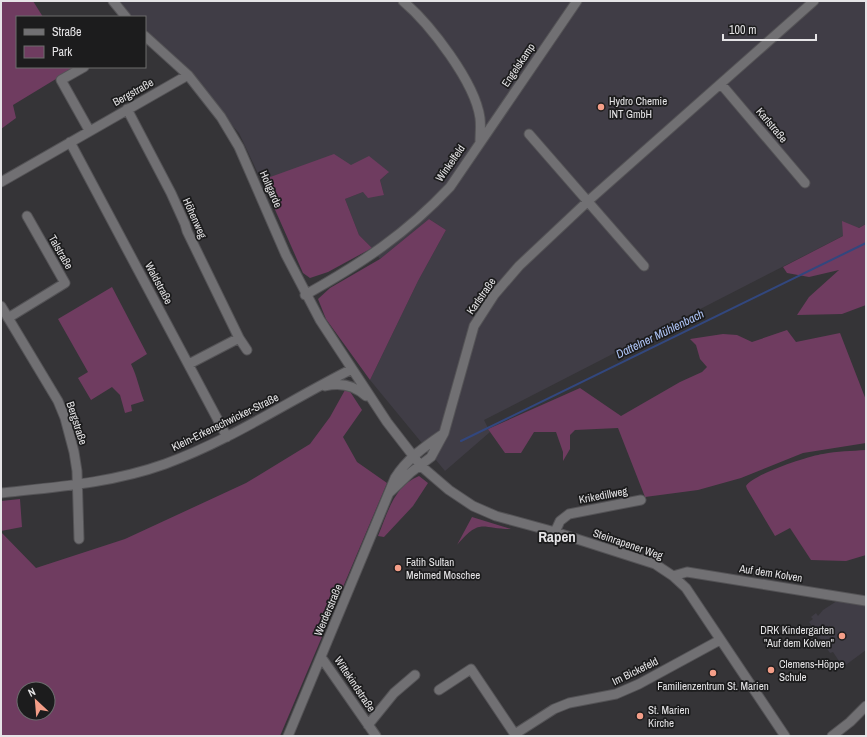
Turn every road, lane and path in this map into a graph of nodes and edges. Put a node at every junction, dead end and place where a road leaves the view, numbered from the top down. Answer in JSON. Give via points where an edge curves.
{"nodes":[{"id":1,"x":114,"y":1,"type":"edge"},
{"id":2,"x":403,"y":1,"type":"edge"},
{"id":3,"x":577,"y":1,"type":"edge"},
{"id":4,"x":813,"y":1,"type":"edge"},
{"id":5,"x":125,"y":16,"type":"edge"},
{"id":6,"x":146,"y":37,"type":"edge"},
{"id":7,"x":82,"y":68,"type":"edge"},
{"id":8,"x":188,"y":75,"type":"junction"},
{"id":9,"x":721,"y":84,"type":"junction"},
{"id":10,"x":127,"y":109,"type":"junction"},
{"id":11,"x":90,"y":130,"type":"junction"},
{"id":12,"x":529,"y":134,"type":"dead end"},
{"id":13,"x":70,"y":142,"type":"junction"},
{"id":14,"x":480,"y":142,"type":"junction"},
{"id":15,"x":1,"y":182,"type":"edge"},
{"id":16,"x":805,"y":183,"type":"dead end"},
{"id":17,"x":587,"y":202,"type":"junction"},
{"id":18,"x":27,"y":216,"type":"dead end"},
{"id":19,"x":644,"y":266,"type":"dead end"},
{"id":20,"x":305,"y":295,"type":"junction"},
{"id":21,"x":1,"y":306,"type":"edge"},
{"id":22,"x":8,"y":318,"type":"junction"},
{"id":23,"x":239,"y":338,"type":"junction"},
{"id":24,"x":247,"y":350,"type":"dead end"},
{"id":25,"x":189,"y":364,"type":"junction"},
{"id":26,"x":353,"y":371,"type":"junction"},
{"id":27,"x":334,"y":384,"type":"junction"},
{"id":28,"x":315,"y":389,"type":"junction"},
{"id":29,"x":376,"y":405,"type":"junction"},
{"id":30,"x":444,"y":433,"type":"junction"},
{"id":31,"x":227,"y":437,"type":"junction"},
{"id":32,"x":413,"y":456,"type":"junction"},
{"id":33,"x":421,"y":466,"type":"junction"},
{"id":34,"x":78,"y":485,"type":"junction"},
{"id":35,"x":1,"y":493,"type":"edge"},
{"id":36,"x":389,"y":493,"type":"junction"},
{"id":37,"x":641,"y":500,"type":"dead end"},
{"id":38,"x":555,"y":532,"type":"junction"},
{"id":39,"x":79,"y":539,"type":"dead end"},
{"id":40,"x":673,"y":576,"type":"junction"},
{"id":41,"x":866,"y":601,"type":"edge"},
{"id":42,"x":720,"y":640,"type":"junction"},
{"id":43,"x":321,"y":657,"type":"junction"},
{"id":44,"x":415,"y":676,"type":"dead end"},
{"id":45,"x":439,"y":690,"type":"dead end"},
{"id":46,"x":866,"y":706,"type":"edge"},
{"id":47,"x":368,"y":725,"type":"junction"},
{"id":48,"x":516,"y":735,"type":"edge"},
{"id":49,"x":288,"y":736,"type":"edge"},
{"id":50,"x":376,"y":736,"type":"edge"},
{"id":51,"x":785,"y":736,"type":"edge"},
{"id":52,"x":832,"y":736,"type":"edge"}],
"edges":[{"from":1,"to":5,"type":"street"},
{"from":2,"to":14,"type":"street","name":"Winkelfeld","via":[[417,13],[456,62],[480,117]]},
{"from":3,"to":14,"type":"street","name":"Engelskamp"},
{"from":4,"to":9,"type":"street","name":"Karlstraße"},
{"from":6,"to":8,"type":"street","name":"Holtgarde"},
{"from":7,"to":11,"type":"street","via":[[61,80]]},
{"from":8,"to":10,"type":"street","name":"Bergstraße"},
{"from":8,"to":20,"type":"street","name":"Holtgarde","via":[[221,117],[238,147]]},
{"from":9,"to":16,"type":"street","name":"Karlstraße"},
{"from":9,"to":17,"type":"street","name":"Karlstraße"},
{"from":10,"to":11,"type":"street","name":"Bergstraße"},
{"from":10,"to":23,"type":"street","name":"Höhenweg","via":[[171,193],[187,232]]},
{"from":11,"to":13,"type":"street","name":"Bergstraße"},
{"from":12,"to":17,"type":"street"},
{"from":13,"to":15,"type":"street","name":"Bergstraße"},
{"from":13,"to":25,"type":"street","name":"Waldstraße"},
{"from":14,"to":20,"type":"street","name":"Winkelfeld","via":[[450,187],[426,212],[370,257]]},
{"from":17,"to":19,"type":"street"},
{"from":17,"to":30,"type":"street","name":"Karlstraße","via":[[519,266],[494,295],[478,321]]},
{"from":18,"to":22,"type":"street","name":"Talstraße","via":[[65,283]]},
{"from":20,"to":26,"type":"street","name":"Holtgarde"},
{"from":21,"to":22,"type":"street","name":"Bergstraße"},
{"from":22,"to":34,"type":"street","name":"Bergstraße","via":[[58,401],[74,452]]},
{"from":23,"to":24,"type":"street","name":"Höhenweg"},
{"from":23,"to":25,"type":"street"},
{"from":25,"to":31,"type":"street","name":"Waldstraße"},
{"from":26,"to":27,"type":"street","name":"Klein-Erkenschwicker-Straße"},
{"from":26,"to":28,"type":"street","name":"Klein-Erkenschwicker-Straße"},
{"from":26,"to":29,"type":"street","name":"Steinrapener Weg"},
{"from":27,"to":28,"type":"street","name":"Klein-Erkenschwicker-Straße"},
{"from":27,"to":29,"type":"street","name":"Klein-Erkenschwicker-Straße","via":[[351,385]]},
{"from":28,"to":31,"type":"street","name":"Klein-Erkenschwicker-Straße"},
{"from":29,"to":32,"type":"street","name":"Steinrapener Weg"},
{"from":30,"to":32,"type":"street"},
{"from":30,"to":33,"type":"street","name":"Karlstraße","via":[[432,457]]},
{"from":31,"to":34,"type":"street","name":"Klein-Erkenschwicker-Straße","via":[[164,464],[108,480]]},
{"from":32,"to":33,"type":"street","name":"Steinrapener Weg"},
{"from":32,"to":36,"type":"street","name":"Werderstraße","via":[[403,465]]},
{"from":33,"to":36,"type":"street","name":"Werderstraße"},
{"from":33,"to":38,"type":"street","name":"Steinrapener Weg","via":[[473,506],[496,516]]},
{"from":34,"to":35,"type":"street","name":"Klein-Erkenschwicker-Straße"},
{"from":34,"to":39,"type":"street","name":"Bergstraße"},
{"from":36,"to":43,"type":"street","name":"Werderstraße"},
{"from":37,"to":38,"type":"street","name":"Krikedillweg","via":[[570,514],[560,521]]},
{"from":38,"to":40,"type":"street","name":"Steinrapener Weg","via":[[655,564]]},
{"from":40,"to":41,"type":"street","name":"Auf dem Kolven","via":[[687,572]]},
{"from":40,"to":42,"type":"street","name":"Steinrapener Weg","via":[[686,588]]},
{"from":42,"to":48,"type":"street","name":"Im Bickefeld","via":[[616,694],[568,703],[554,709]]},
{"from":42,"to":51,"type":"street","name":"Steinrapener Weg"},
{"from":43,"to":47,"type":"street","name":"Wittekindstraße"},
{"from":43,"to":49,"type":"street","name":"Werderstraße"},
{"from":44,"to":47,"type":"street","name":"Wittekindstraße","via":[[394,693]]},
{"from":45,"to":48,"type":"street","via":[[471,669]]},
{"from":46,"to":52,"type":"street"},
{"from":47,"to":50,"type":"street","name":"Wittekindstraße"}]}
